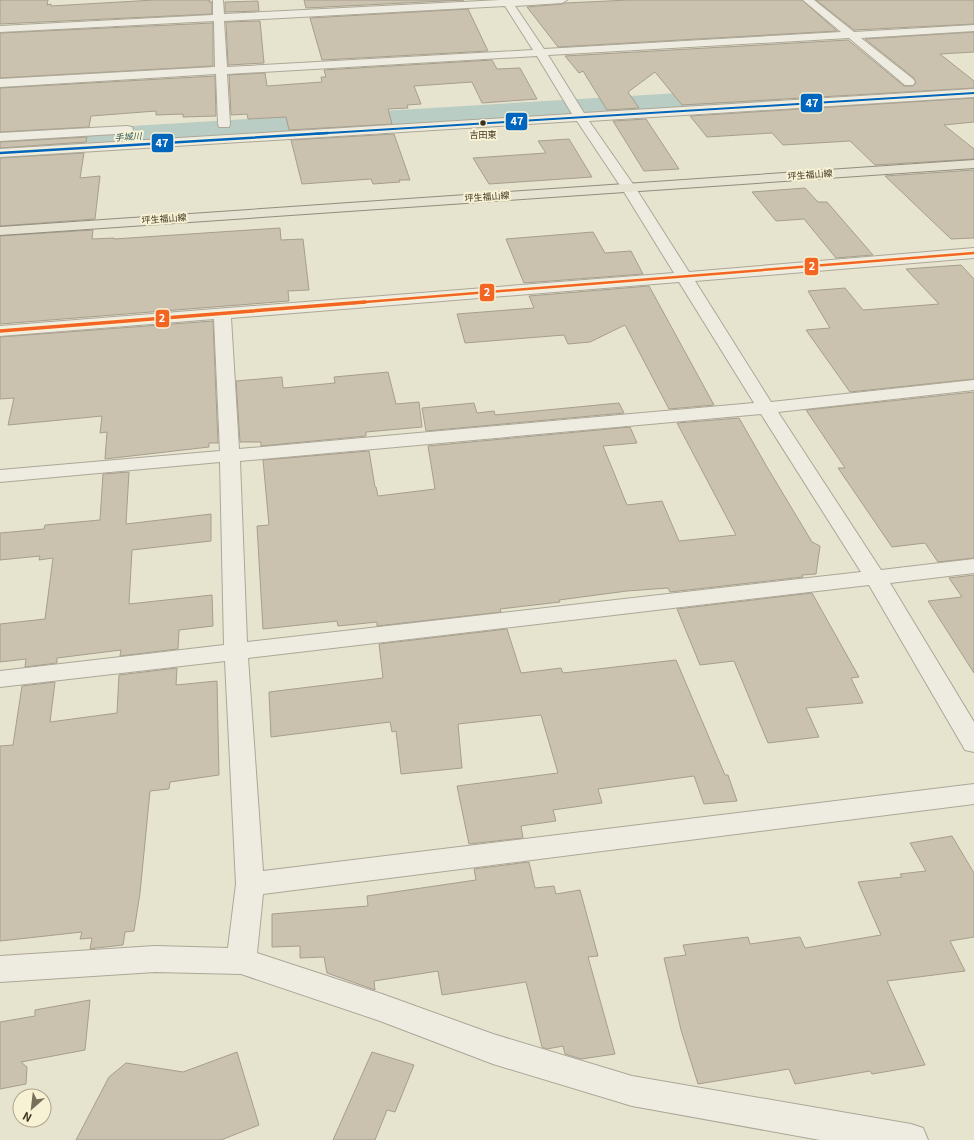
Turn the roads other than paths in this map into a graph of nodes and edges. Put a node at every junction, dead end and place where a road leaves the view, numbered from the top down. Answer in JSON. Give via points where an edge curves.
{"nodes":[{"id":1,"x":218,"y":0,"type":"edge"},
{"id":2,"x":562,"y":0,"type":"edge"},
{"id":3,"x":808,"y":0,"type":"edge"},
{"id":4,"x":507,"y":1,"type":"edge"},
{"id":5,"x":219,"y":18,"type":"junction"},
{"id":6,"x":974,"y":28,"type":"edge"},
{"id":7,"x":0,"y":29,"type":"edge"},
{"id":8,"x":853,"y":35,"type":"junction"},
{"id":9,"x":541,"y":53,"type":"junction"},
{"id":10,"x":222,"y":70,"type":"junction"},
{"id":11,"x":923,"y":81,"type":"dead end"},
{"id":12,"x":909,"y":82,"type":"junction"},
{"id":13,"x":0,"y":83,"type":"edge"},
{"id":14,"x":893,"y":83,"type":"dead end"},
{"id":15,"x":974,"y":93,"type":"edge"},
{"id":16,"x":556,"y":104,"type":"dead end"},
{"id":17,"x":578,"y":109,"type":"junction"},
{"id":18,"x":240,"y":123,"type":"dead end"},
{"id":19,"x":224,"y":124,"type":"junction"},
{"id":20,"x":208,"y":125,"type":"dead end"},
{"id":21,"x":139,"y":129,"type":"dead end"},
{"id":22,"x":0,"y":137,"type":"edge"},
{"id":23,"x":0,"y":153,"type":"edge"},
{"id":24,"x":974,"y":164,"type":"edge"},
{"id":25,"x":628,"y":187,"type":"junction"},
{"id":26,"x":0,"y":231,"type":"edge"},
{"id":27,"x":974,"y":252,"type":"edge"},
{"id":28,"x":684,"y":277,"type":"junction"},
{"id":29,"x":222,"y":313,"type":"junction"},
{"id":30,"x":0,"y":331,"type":"edge"},
{"id":31,"x":974,"y":385,"type":"edge"},
{"id":32,"x":766,"y":408,"type":"junction"},
{"id":33,"x":230,"y":456,"type":"junction"},
{"id":34,"x":0,"y":476,"type":"edge"},
{"id":35,"x":974,"y":566,"type":"edge"},
{"id":36,"x":875,"y":577,"type":"junction"},
{"id":37,"x":236,"y":651,"type":"junction"},
{"id":38,"x":0,"y":679,"type":"edge"},
{"id":39,"x":974,"y":743,"type":"edge"},
{"id":40,"x":974,"y":794,"type":"edge"},
{"id":41,"x":250,"y":884,"type":"junction"},
{"id":42,"x":241,"y":961,"type":"junction"},
{"id":43,"x":0,"y":969,"type":"edge"},
{"id":44,"x":911,"y":1140,"type":"edge"}],
"edges":[{"from":1,"to":5,"type":"street"},
{"from":2,"to":4,"type":"street"},
{"from":3,"to":8,"type":"street"},
{"from":4,"to":5,"type":"street"},
{"from":4,"to":9,"type":"street"},
{"from":5,"to":7,"type":"street"},
{"from":5,"to":10,"type":"street"},
{"from":6,"to":8,"type":"street"},
{"from":8,"to":9,"type":"street"},
{"from":8,"to":12,"type":"street"},
{"from":9,"to":10,"type":"street"},
{"from":9,"to":17,"type":"street"},
{"from":10,"to":13,"type":"street"},
{"from":10,"to":19,"type":"street"},
{"from":11,"to":12,"type":"street"},
{"from":12,"to":14,"type":"street"},
{"from":15,"to":17,"type":"street"},
{"from":16,"to":17,"type":"street"},
{"from":17,"to":23,"type":"street"},
{"from":17,"to":25,"type":"street"},
{"from":18,"to":19,"type":"street"},
{"from":19,"to":20,"type":"street"},
{"from":21,"to":22,"type":"street"},
{"from":24,"to":25,"type":"main road","name":"坪生福山線"},
{"from":25,"to":26,"type":"main road","name":"坪生福山線"},
{"from":25,"to":28,"type":"street"},
{"from":27,"to":28,"type":"street"},
{"from":28,"to":29,"type":"street"},
{"from":28,"to":32,"type":"street"},
{"from":29,"to":30,"type":"street"},
{"from":29,"to":33,"type":"street"},
{"from":31,"to":32,"type":"street"},
{"from":32,"to":33,"type":"street"},
{"from":32,"to":36,"type":"street"},
{"from":33,"to":34,"type":"street"},
{"from":33,"to":37,"type":"street"},
{"from":35,"to":36,"type":"street"},
{"from":36,"to":37,"type":"street"},
{"from":36,"to":39,"type":"street"},
{"from":37,"to":38,"type":"street"},
{"from":37,"to":41,"type":"street"},
{"from":40,"to":41,"type":"street"},
{"from":41,"to":42,"type":"street"},
{"from":42,"to":43,"type":"street","via":[[155,958]]},
{"from":42,"to":44,"type":"street","via":[[494,1049],[632,1091]]}]}
